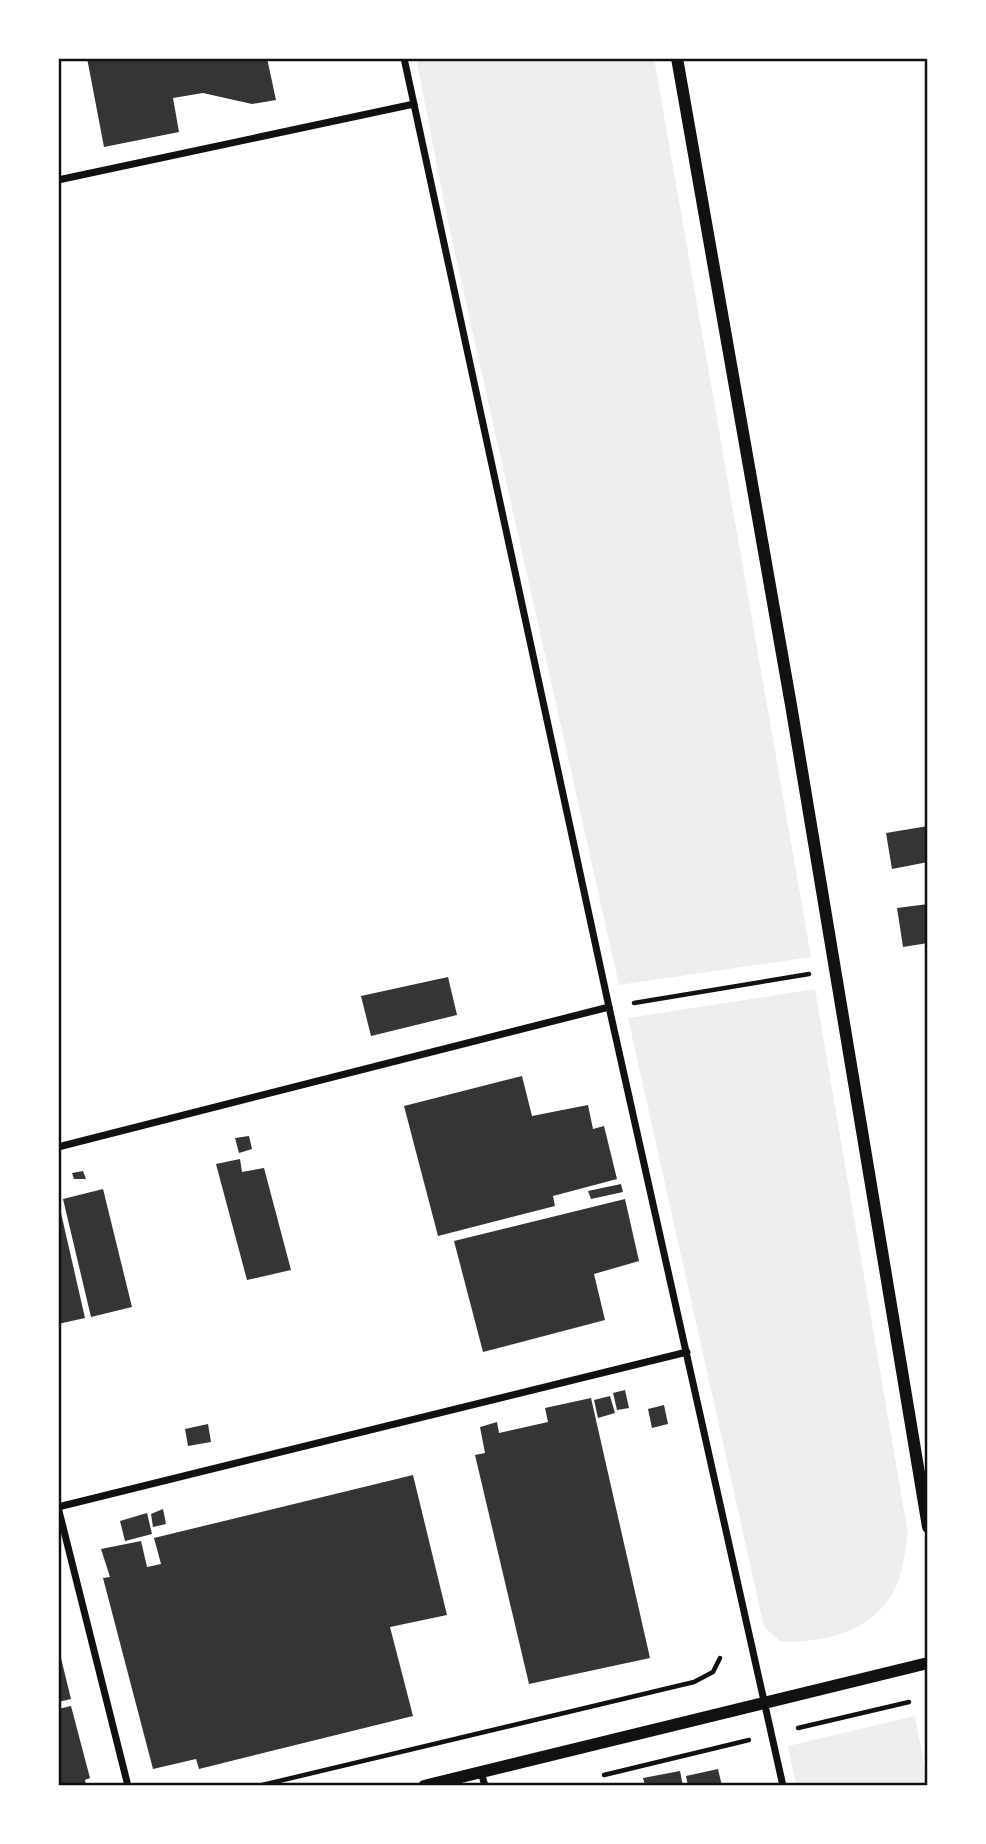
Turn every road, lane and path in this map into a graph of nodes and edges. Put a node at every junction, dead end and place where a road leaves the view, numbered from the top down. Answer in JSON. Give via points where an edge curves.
{"nodes":[{"id":1,"x":404,"y":58,"type":"edge"},
{"id":2,"x":677,"y":58,"type":"edge"},
{"id":3,"x":414,"y":104,"type":"junction"},
{"id":4,"x":58,"y":180,"type":"edge"},
{"id":5,"x":835,"y":970,"type":"junction"},
{"id":6,"x":609,"y":1007,"type":"junction"},
{"id":7,"x":58,"y":1147,"type":"edge"},
{"id":8,"x":687,"y":1352,"type":"junction"},
{"id":9,"x":58,"y":1507,"type":"edge"},
{"id":10,"x":928,"y":1527,"type":"edge"},
{"id":11,"x":720,"y":1657,"type":"dead end"},
{"id":12,"x":928,"y":1663,"type":"edge"},
{"id":13,"x":909,"y":1702,"type":"dead end"},
{"id":14,"x":766,"y":1704,"type":"junction"},
{"id":15,"x":772,"y":1735,"type":"junction"},
{"id":16,"x":481,"y":1772,"type":"junction"},
{"id":17,"x":599,"y":1777,"type":"dead end"},
{"id":18,"x":128,"y":1786,"type":"edge"},
{"id":19,"x":258,"y":1786,"type":"edge"},
{"id":20,"x":424,"y":1786,"type":"edge"},
{"id":21,"x":485,"y":1786,"type":"edge"},
{"id":22,"x":783,"y":1786,"type":"edge"}],
"edges":[{"from":1,"to":3,"type":"street"},
{"from":2,"to":5,"type":"street"},
{"from":3,"to":4,"type":"street"},
{"from":3,"to":6,"type":"street"},
{"from":5,"to":6,"type":"path"},
{"from":5,"to":10,"type":"street"},
{"from":6,"to":7,"type":"street"},
{"from":6,"to":8,"type":"street"},
{"from":8,"to":9,"type":"street"},
{"from":8,"to":14,"type":"street"},
{"from":9,"to":18,"type":"street"},
{"from":11,"to":19,"type":"path","via":[[713,1672],[694,1682]]},
{"from":12,"to":14,"type":"street"},
{"from":13,"to":15,"type":"path"},
{"from":14,"to":15,"type":"street"},
{"from":14,"to":16,"type":"street"},
{"from":15,"to":17,"type":"path"},
{"from":15,"to":22,"type":"street"},
{"from":16,"to":20,"type":"street"},
{"from":16,"to":21,"type":"street"}]}
